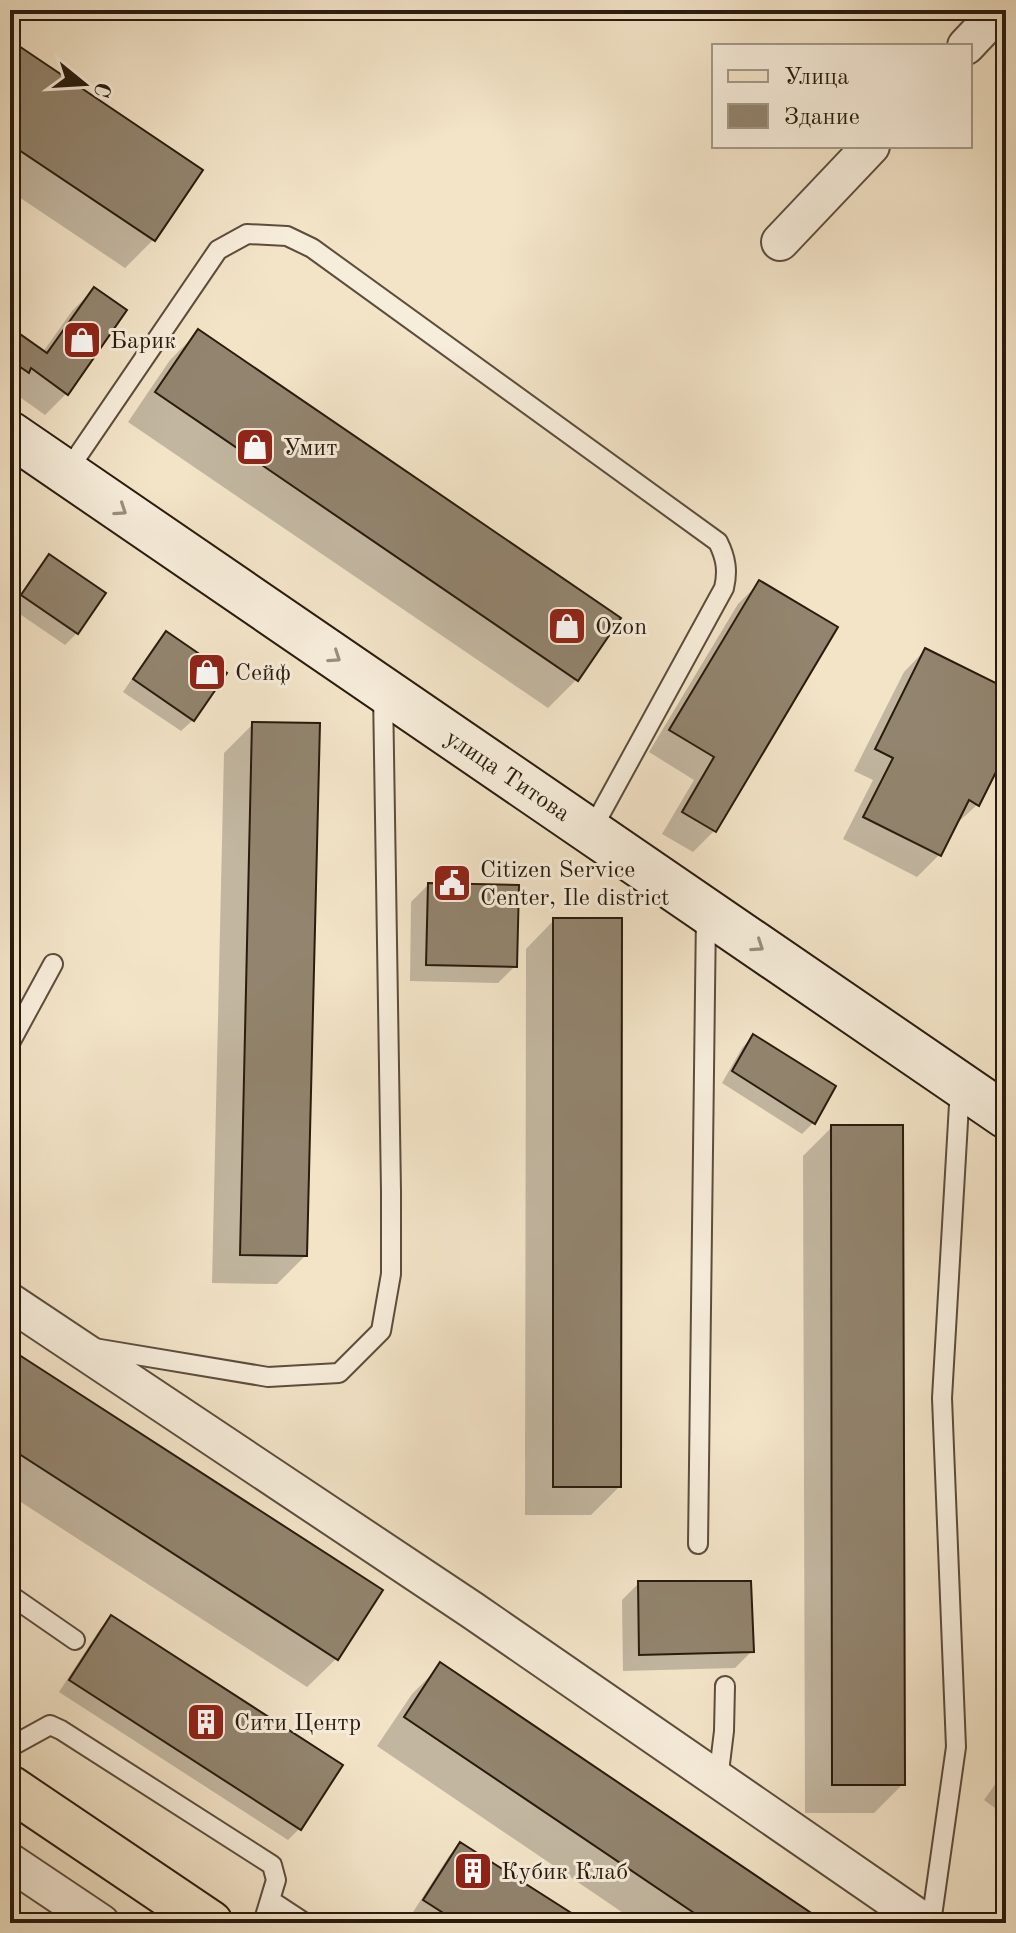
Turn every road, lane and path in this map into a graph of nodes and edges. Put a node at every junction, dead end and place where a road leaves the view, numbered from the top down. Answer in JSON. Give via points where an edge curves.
{"nodes":[{"id":1,"x":1000,"y":10,"type":"edge"},
{"id":2,"x":968,"y":44,"type":"edge"},
{"id":3,"x":869,"y":148,"type":"edge"},
{"id":4,"x":780,"y":242,"type":"dead end"},
{"id":5,"x":10,"y":434,"type":"edge"},
{"id":6,"x":66,"y":473,"type":"junction"},
{"id":7,"x":383,"y":690,"type":"junction"},
{"id":8,"x":590,"y":831,"type":"junction"},
{"id":9,"x":706,"y":911,"type":"junction"},
{"id":10,"x":53,"y":964,"type":"dead end"},
{"id":11,"x":10,"y":1043,"type":"edge"},
{"id":12,"x":960,"y":1084,"type":"junction"},
{"id":13,"x":1006,"y":1116,"type":"edge"},
{"id":14,"x":10,"y":1302,"type":"edge"},
{"id":15,"x":72,"y":1344,"type":"junction"},
{"id":16,"x":698,"y":1544,"type":"dead end"},
{"id":17,"x":10,"y":1595,"type":"edge"},
{"id":18,"x":75,"y":1640,"type":"dead end"},
{"id":19,"x":725,"y":1686,"type":"dead end"},
{"id":20,"x":10,"y":1747,"type":"edge"},
{"id":21,"x":718,"y":1780,"type":"junction"},
{"id":22,"x":10,"y":1788,"type":"edge"},
{"id":23,"x":10,"y":1862,"type":"edge"},
{"id":24,"x":270,"y":1900,"type":"junction"},
{"id":25,"x":101,"y":1923,"type":"edge"},
{"id":26,"x":210,"y":1923,"type":"edge"},
{"id":27,"x":263,"y":1923,"type":"edge"},
{"id":28,"x":305,"y":1923,"type":"edge"},
{"id":29,"x":929,"y":1923,"type":"edge"}],
"edges":[{"from":1,"to":2,"type":"street"},
{"from":3,"to":4,"type":"street"},
{"from":5,"to":6,"type":"street","name":"улица Титова"},
{"from":6,"to":7,"type":"street","name":"улица Титова","one_way":true},
{"from":6,"to":8,"type":"lane","via":[[218,250],[247,234],[287,236],[312,248],[718,542],[725,556],[724,588]]},
{"from":7,"to":8,"type":"street","name":"улица Титова"},
{"from":7,"to":15,"type":"lane","via":[[391,1274],[381,1331],[339,1373],[268,1377]]},
{"from":8,"to":9,"type":"street","name":"улица Титова"},
{"from":9,"to":12,"type":"street","name":"улица Титова","one_way":true},
{"from":9,"to":16,"type":"lane"},
{"from":10,"to":11,"type":"lane"},
{"from":12,"to":13,"type":"street","name":"улица Титова"},
{"from":12,"to":29,"type":"lane","via":[[942,1398],[956,1747]]},
{"from":14,"to":15,"type":"street"},
{"from":15,"to":21,"type":"street"},
{"from":17,"to":18,"type":"lane"},
{"from":19,"to":21,"type":"lane"},
{"from":20,"to":24,"type":"lane","via":[[50,1725],[61,1730],[272,1865],[276,1880]]},
{"from":21,"to":29,"type":"street"},
{"from":22,"to":26,"type":"main road"},
{"from":23,"to":25,"type":"street"},
{"from":24,"to":27,"type":"lane"},
{"from":24,"to":28,"type":"lane"}]}
